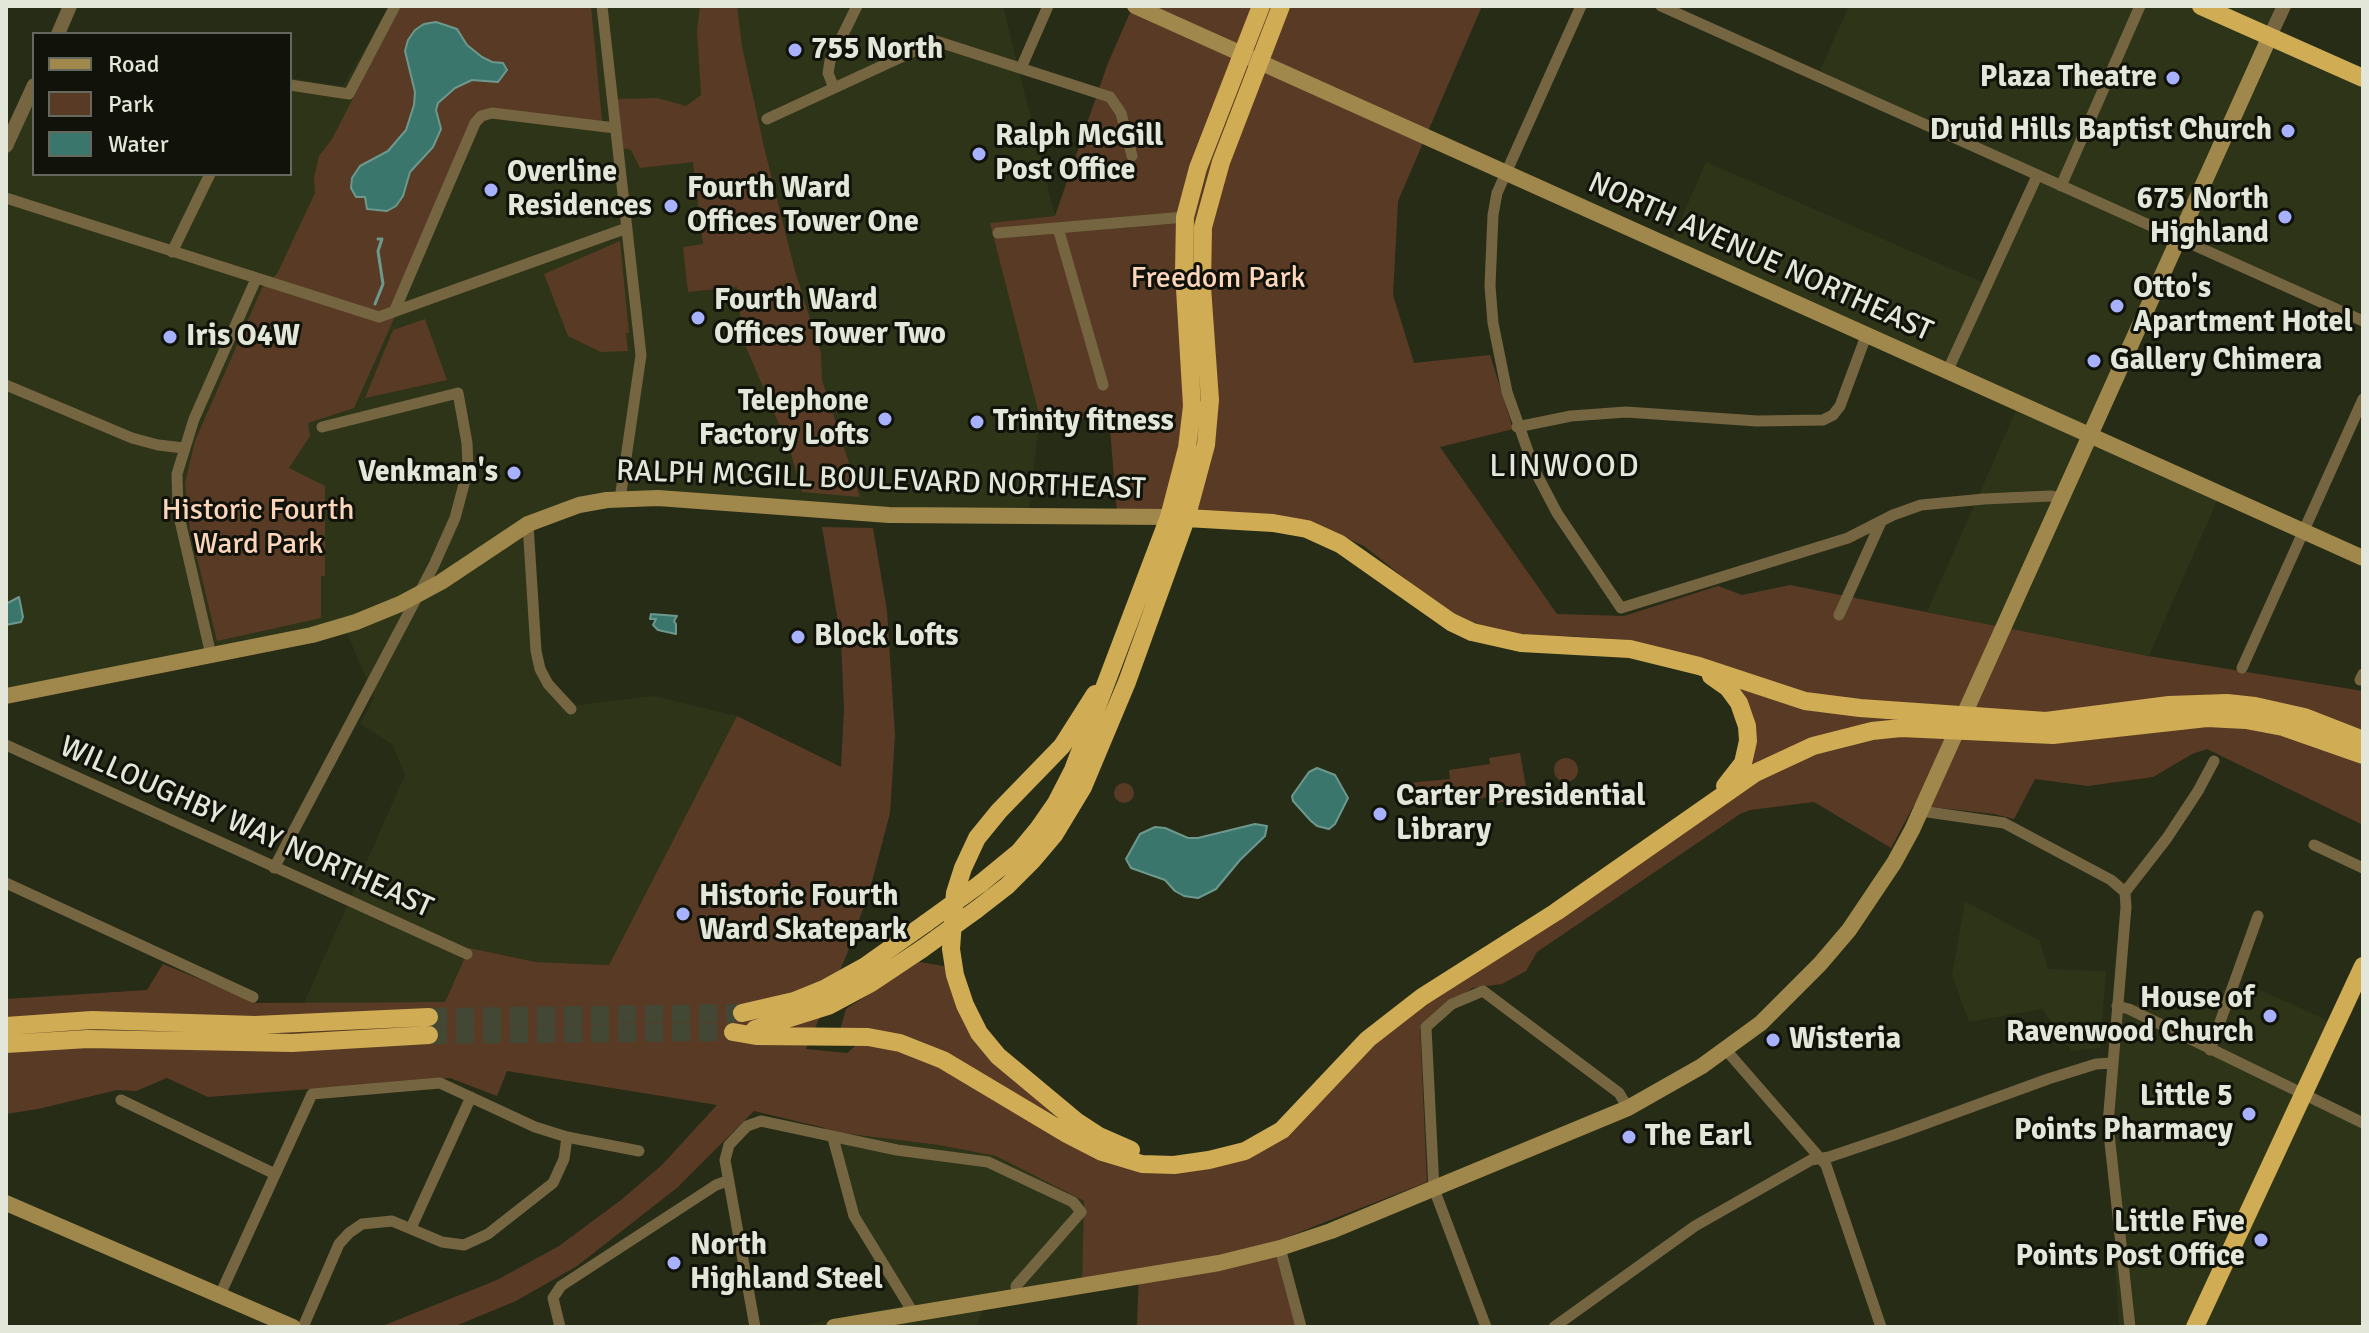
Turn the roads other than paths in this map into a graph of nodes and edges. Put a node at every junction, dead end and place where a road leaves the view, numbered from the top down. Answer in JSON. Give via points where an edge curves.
{"nodes":[{"id":1,"x":70,"y":6,"type":"edge"},
{"id":2,"x":395,"y":6,"type":"edge"},
{"id":3,"x":602,"y":6,"type":"edge"},
{"id":4,"x":857,"y":6,"type":"edge"},
{"id":5,"x":1048,"y":6,"type":"edge"},
{"id":6,"x":1135,"y":6,"type":"edge"},
{"id":7,"x":1261,"y":6,"type":"edge"},
{"id":8,"x":1281,"y":6,"type":"edge"},
{"id":9,"x":1581,"y":6,"type":"edge"},
{"id":10,"x":1661,"y":6,"type":"edge"},
{"id":11,"x":2140,"y":6,"type":"edge"},
{"id":12,"x":2201,"y":6,"type":"edge"},
{"id":13,"x":2284,"y":6,"type":"edge"},
{"id":14,"x":59,"y":32,"type":"edge"},
{"id":15,"x":2270,"y":36,"type":"junction"},
{"id":16,"x":1242,"y":55,"type":"junction"},
{"id":17,"x":1260,"y":63,"type":"junction"},
{"id":18,"x":1021,"y":68,"type":"junction"},
{"id":19,"x":2363,"y":78,"type":"edge"},
{"id":20,"x":292,"y":85,"type":"edge"},
{"id":21,"x":834,"y":88,"type":"junction"},
{"id":22,"x":32,"y":89,"type":"edge"},
{"id":23,"x":767,"y":119,"type":"dead end"},
{"id":24,"x":615,"y":128,"type":"junction"},
{"id":25,"x":6,"y":146,"type":"edge"},
{"id":26,"x":1132,"y":156,"type":"dead end"},
{"id":27,"x":1505,"y":174,"type":"junction"},
{"id":28,"x":209,"y":176,"type":"edge"},
{"id":29,"x":2037,"y":176,"type":"junction"},
{"id":30,"x":2061,"y":186,"type":"junction"},
{"id":31,"x":6,"y":198,"type":"edge"},
{"id":32,"x":1185,"y":217,"type":"junction"},
{"id":33,"x":627,"y":228,"type":"junction"},
{"id":34,"x":1058,"y":228,"type":"junction"},
{"id":35,"x":998,"y":233,"type":"dead end"},
{"id":36,"x":2178,"y":240,"type":"junction"},
{"id":37,"x":172,"y":252,"type":"junction"},
{"id":38,"x":256,"y":279,"type":"junction"},
{"id":39,"x":394,"y":312,"type":"junction"},
{"id":40,"x":2363,"y":321,"type":"edge"},
{"id":41,"x":1866,"y":336,"type":"junction"},
{"id":42,"x":1947,"y":372,"type":"junction"},
{"id":43,"x":6,"y":385,"type":"edge"},
{"id":44,"x":1103,"y":385,"type":"dead end"},
{"id":45,"x":2363,"y":399,"type":"edge"},
{"id":46,"x":322,"y":427,"type":"dead end"},
{"id":47,"x":1517,"y":427,"type":"junction"},
{"id":48,"x":2090,"y":436,"type":"junction"},
{"id":49,"x":184,"y":448,"type":"junction"},
{"id":50,"x":2062,"y":498,"type":"junction"},
{"id":51,"x":620,"y":499,"type":"junction"},
{"id":52,"x":1178,"y":518,"type":"junction"},
{"id":53,"x":1881,"y":522,"type":"junction"},
{"id":54,"x":528,"y":524,"type":"junction"},
{"id":55,"x":2303,"y":531,"type":"junction"},
{"id":56,"x":2363,"y":558,"type":"edge"},
{"id":57,"x":420,"y":593,"type":"junction"},
{"id":58,"x":1839,"y":615,"type":"dead end"},
{"id":59,"x":211,"y":655,"type":"junction"},
{"id":60,"x":1672,"y":659,"type":"junction"},
{"id":61,"x":1116,"y":661,"type":"junction"},
{"id":62,"x":2242,"y":668,"type":"dead end"},
{"id":63,"x":6,"y":696,"type":"edge"},
{"id":64,"x":571,"y":709,"type":"dead end"},
{"id":65,"x":1961,"y":723,"type":"junction"},
{"id":66,"x":2363,"y":740,"type":"edge"},
{"id":67,"x":6,"y":745,"type":"edge"},
{"id":68,"x":2363,"y":755,"type":"edge"},
{"id":69,"x":2214,"y":761,"type":"dead end"},
{"id":70,"x":1701,"y":810,"type":"junction"},
{"id":71,"x":1921,"y":811,"type":"junction"},
{"id":72,"x":2314,"y":845,"type":"dead end"},
{"id":73,"x":274,"y":868,"type":"junction"},
{"id":74,"x":2363,"y":868,"type":"edge"},
{"id":75,"x":6,"y":883,"type":"edge"},
{"id":76,"x":2125,"y":892,"type":"junction"},
{"id":77,"x":2258,"y":916,"type":"dead end"},
{"id":78,"x":467,"y":954,"type":"dead end"},
{"id":79,"x":2363,"y":966,"type":"edge"},
{"id":80,"x":253,"y":997,"type":"dead end"},
{"id":81,"x":2117,"y":1006,"type":"junction"},
{"id":82,"x":742,"y":1013,"type":"tunnel mouth"},
{"id":83,"x":6,"y":1026,"type":"edge"},
{"id":84,"x":6,"y":1044,"type":"edge"},
{"id":85,"x":1726,"y":1050,"type":"junction"},
{"id":86,"x":2210,"y":1050,"type":"junction"},
{"id":87,"x":2112,"y":1063,"type":"junction"},
{"id":88,"x":2303,"y":1096,"type":"junction"},
{"id":89,"x":471,"y":1097,"type":"junction"},
{"id":90,"x":121,"y":1100,"type":"dead end"},
{"id":91,"x":1628,"y":1108,"type":"junction"},
{"id":92,"x":2363,"y":1123,"type":"edge"},
{"id":93,"x":567,"y":1137,"type":"junction"},
{"id":94,"x":833,"y":1138,"type":"junction"},
{"id":95,"x":639,"y":1151,"type":"dead end"},
{"id":96,"x":1820,"y":1159,"type":"junction"},
{"id":97,"x":1191,"y":1162,"type":"junction"},
{"id":98,"x":275,"y":1174,"type":"junction"},
{"id":99,"x":727,"y":1181,"type":"junction"},
{"id":100,"x":1434,"y":1189,"type":"junction"},
{"id":101,"x":6,"y":1203,"type":"edge"},
{"id":102,"x":411,"y":1228,"type":"junction"},
{"id":103,"x":1280,"y":1248,"type":"junction"},
{"id":104,"x":1018,"y":1296,"type":"junction"},
{"id":105,"x":219,"y":1297,"type":"junction"},
{"id":106,"x":914,"y":1314,"type":"junction"},
{"id":107,"x":894,"y":1322,"type":"edge"},
{"id":108,"x":293,"y":1327,"type":"edge"},
{"id":109,"x":303,"y":1327,"type":"edge"},
{"id":110,"x":560,"y":1327,"type":"edge"},
{"id":111,"x":755,"y":1327,"type":"edge"},
{"id":112,"x":834,"y":1327,"type":"edge"},
{"id":113,"x":1301,"y":1327,"type":"edge"},
{"id":114,"x":1486,"y":1327,"type":"edge"},
{"id":115,"x":1554,"y":1327,"type":"edge"},
{"id":116,"x":1881,"y":1327,"type":"edge"},
{"id":117,"x":2130,"y":1327,"type":"edge"},
{"id":118,"x":2195,"y":1327,"type":"edge"}],
"edges":[{"from":1,"to":14,"type":"street"},
{"from":2,"to":20,"type":"street","via":[[349,94]]},
{"from":3,"to":24,"type":"street"},
{"from":4,"to":21,"type":"street","via":[[830,61]]},
{"from":5,"to":18,"type":"street"},
{"from":6,"to":16,"type":"main road","name":"NORTH AVENUE NORTHEAST"},
{"from":7,"to":16,"type":"highway"},
{"from":8,"to":17,"type":"highway"},
{"from":9,"to":27,"type":"street"},
{"from":10,"to":29,"type":"street"},
{"from":11,"to":30,"type":"street"},
{"from":12,"to":15,"type":"highway"},
{"from":13,"to":15,"type":"street"},
{"from":15,"to":19,"type":"highway"},
{"from":15,"to":36,"type":"main road"},
{"from":16,"to":17,"type":"main road","name":"NORTH AVENUE NORTHEAST"},
{"from":16,"to":32,"type":"highway","via":[[1198,168]]},
{"from":17,"to":27,"type":"main road","name":"NORTH AVENUE NORTHEAST"},
{"from":17,"to":52,"type":"highway","via":[[1221,162],[1203,227],[1210,400],[1206,445]]},
{"from":18,"to":21,"type":"street","via":[[936,41]]},
{"from":18,"to":26,"type":"street","via":[[1110,97],[1121,113]]},
{"from":21,"to":23,"type":"street"},
{"from":22,"to":25,"type":"street"},
{"from":24,"to":33,"type":"street"},
{"from":24,"to":39,"type":"street","via":[[481,116]]},
{"from":27,"to":41,"type":"main road","name":"NORTH AVENUE NORTHEAST"},
{"from":27,"to":47,"type":"street","via":[[1493,215],[1490,286],[1499,358]]},
{"from":28,"to":37,"type":"street"},
{"from":29,"to":30,"type":"street"},
{"from":29,"to":42,"type":"street"},
{"from":30,"to":36,"type":"street"},
{"from":31,"to":37,"type":"street"},
{"from":32,"to":34,"type":"street"},
{"from":32,"to":52,"type":"highway","via":[[1192,406]]},
{"from":33,"to":39,"type":"street"},
{"from":33,"to":51,"type":"street","via":[[641,355]]},
{"from":34,"to":35,"type":"street"},
{"from":34,"to":44,"type":"street"},
{"from":36,"to":40,"type":"street"},
{"from":36,"to":48,"type":"main road"},
{"from":37,"to":38,"type":"street"},
{"from":38,"to":39,"type":"street","via":[[375,317]]},
{"from":38,"to":49,"type":"street"},
{"from":41,"to":42,"type":"main road","name":"NORTH AVENUE NORTHEAST"},
{"from":41,"to":47,"type":"street","via":[[1840,406],[1823,420],[1626,412]]},
{"from":42,"to":48,"type":"main road","name":"NORTH AVENUE NORTHEAST"},
{"from":43,"to":49,"type":"street","via":[[132,438]]},
{"from":45,"to":55,"type":"street"},
{"from":46,"to":57,"type":"street","via":[[458,393],[468,449],[465,484]]},
{"from":47,"to":53,"type":"street","via":[[1557,513],[1621,608],[1848,538]]},
{"from":48,"to":50,"type":"main road"},
{"from":48,"to":55,"type":"main road","name":"NORTH AVENUE NORTHEAST"},
{"from":49,"to":59,"type":"street","via":[[177,474],[178,512]]},
{"from":50,"to":53,"type":"street","via":[[1935,503]]},
{"from":50,"to":65,"type":"main road"},
{"from":51,"to":52,"type":"main road","name":"RALPH MCGILL BOULEVARD NORTHEAST","via":[[889,515]]},
{"from":51,"to":54,"type":"main road","name":"RALPH MCGILL BOULEVARD NORTHEAST","via":[[579,505]]},
{"from":52,"to":60,"type":"highway","via":[[1307,529],[1340,544],[1451,622],[1496,639],[1600,646]]},
{"from":52,"to":61,"type":"highway"},
{"from":52,"to":97,"type":"highway","bridge":true,"via":[[1127,682],[1083,787],[1032,861],[976,910],[855,993],[812,1013],[733,1032],[883,1039],[932,1055],[1102,1152],[1142,1164]]},
{"from":53,"to":58,"type":"street"},
{"from":54,"to":57,"type":"main road","name":"RALPH MCGILL BOULEVARD NORTHEAST"},
{"from":54,"to":64,"type":"street","via":[[540,669]]},
{"from":55,"to":56,"type":"main road","name":"NORTH AVENUE NORTHEAST"},
{"from":55,"to":62,"type":"street"},
{"from":57,"to":59,"type":"main road","name":"RALPH MCGILL BOULEVARD NORTHEAST","via":[[341,627]]},
{"from":57,"to":73,"type":"street"},
{"from":59,"to":63,"type":"main road","name":"RALPH MCGILL BOULEVARD NORTHEAST"},
{"from":60,"to":65,"type":"highway","via":[[1805,701]]},
{"from":60,"to":70,"type":"highway","via":[[1728,688],[1747,726],[1747,749],[1739,770]]},
{"from":61,"to":82,"type":"highway","bridge":true,"via":[[1056,803],[1019,852],[864,967],[794,1001]]},
{"from":61,"to":97,"type":"highway","via":[[1062,746],[977,838],[955,893],[952,962],[974,1023],[1017,1074],[1099,1136],[1148,1156]]},
{"from":65,"to":66,"type":"highway","via":[[2056,720],[2227,703],[2304,717]]},
{"from":65,"to":68,"type":"highway","via":[[2053,735],[2178,719],[2233,719],[2299,731]]},
{"from":65,"to":70,"type":"highway","via":[[1872,731],[1826,742],[1768,766]]},
{"from":65,"to":71,"type":"main road"},
{"from":67,"to":73,"type":"street","name":"WILLOUGHBY WAY NORTHEAST"},
{"from":69,"to":76,"type":"street","via":[[2167,838]]},
{"from":70,"to":97,"type":"highway","via":[[1383,1026],[1282,1130],[1245,1151]]},
{"from":71,"to":76,"type":"street","via":[[2004,823]]},
{"from":71,"to":85,"type":"main road","via":[[1873,897],[1832,951],[1761,1023]]},
{"from":72,"to":74,"type":"street"},
{"from":73,"to":78,"type":"street","name":"WILLOUGHBY WAY NORTHEAST"},
{"from":75,"to":80,"type":"street"},
{"from":76,"to":81,"type":"street"},
{"from":77,"to":86,"type":"street"},
{"from":79,"to":88,"type":"highway"},
{"from":81,"to":86,"type":"street"},
{"from":81,"to":87,"type":"street"},
{"from":83,"to":84,"type":"highway","via":[[92,1020],[429,1026],[292,1043],[88,1039]]},
{"from":85,"to":91,"type":"main road"},
{"from":85,"to":96,"type":"street"},
{"from":86,"to":88,"type":"street"},
{"from":87,"to":96,"type":"street","via":[[2048,1079]]},
{"from":87,"to":117,"type":"street","via":[[2108,1124]]},
{"from":88,"to":92,"type":"street"},
{"from":88,"to":118,"type":"highway"},
{"from":89,"to":93,"type":"street"},
{"from":89,"to":98,"type":"street","via":[[440,1083],[312,1094]]},
{"from":89,"to":102,"type":"street"},
{"from":90,"to":98,"type":"street"},
{"from":91,"to":100,"type":"main road"},
{"from":91,"to":100,"type":"street","via":[[1619,1093],[1483,991],[1452,1004],[1426,1027]]},
{"from":93,"to":95,"type":"street"},
{"from":93,"to":102,"type":"street","via":[[553,1183],[488,1234],[464,1245]]},
{"from":94,"to":99,"type":"street","via":[[766,1121],[747,1126],[729,1145]]},
{"from":94,"to":104,"type":"street","via":[[988,1162],[1073,1202],[1081,1212],[1016,1286]]},
{"from":94,"to":106,"type":"street","via":[[854,1216]]},
{"from":96,"to":115,"type":"street","via":[[1695,1226]]},
{"from":96,"to":116,"type":"street"},
{"from":98,"to":105,"type":"street"},
{"from":99,"to":110,"type":"street","via":[[561,1286],[553,1298]]},
{"from":99,"to":111,"type":"street"},
{"from":100,"to":103,"type":"main road"},
{"from":100,"to":114,"type":"street"},
{"from":101,"to":105,"type":"main road"},
{"from":102,"to":109,"type":"street","via":[[375,1222],[349,1233],[339,1244]]},
{"from":103,"to":104,"type":"main road"},
{"from":103,"to":113,"type":"street"},
{"from":104,"to":106,"type":"main road"},
{"from":105,"to":108,"type":"main road"},
{"from":106,"to":107,"type":"main road"},
{"from":107,"to":112,"type":"main road"}]}
